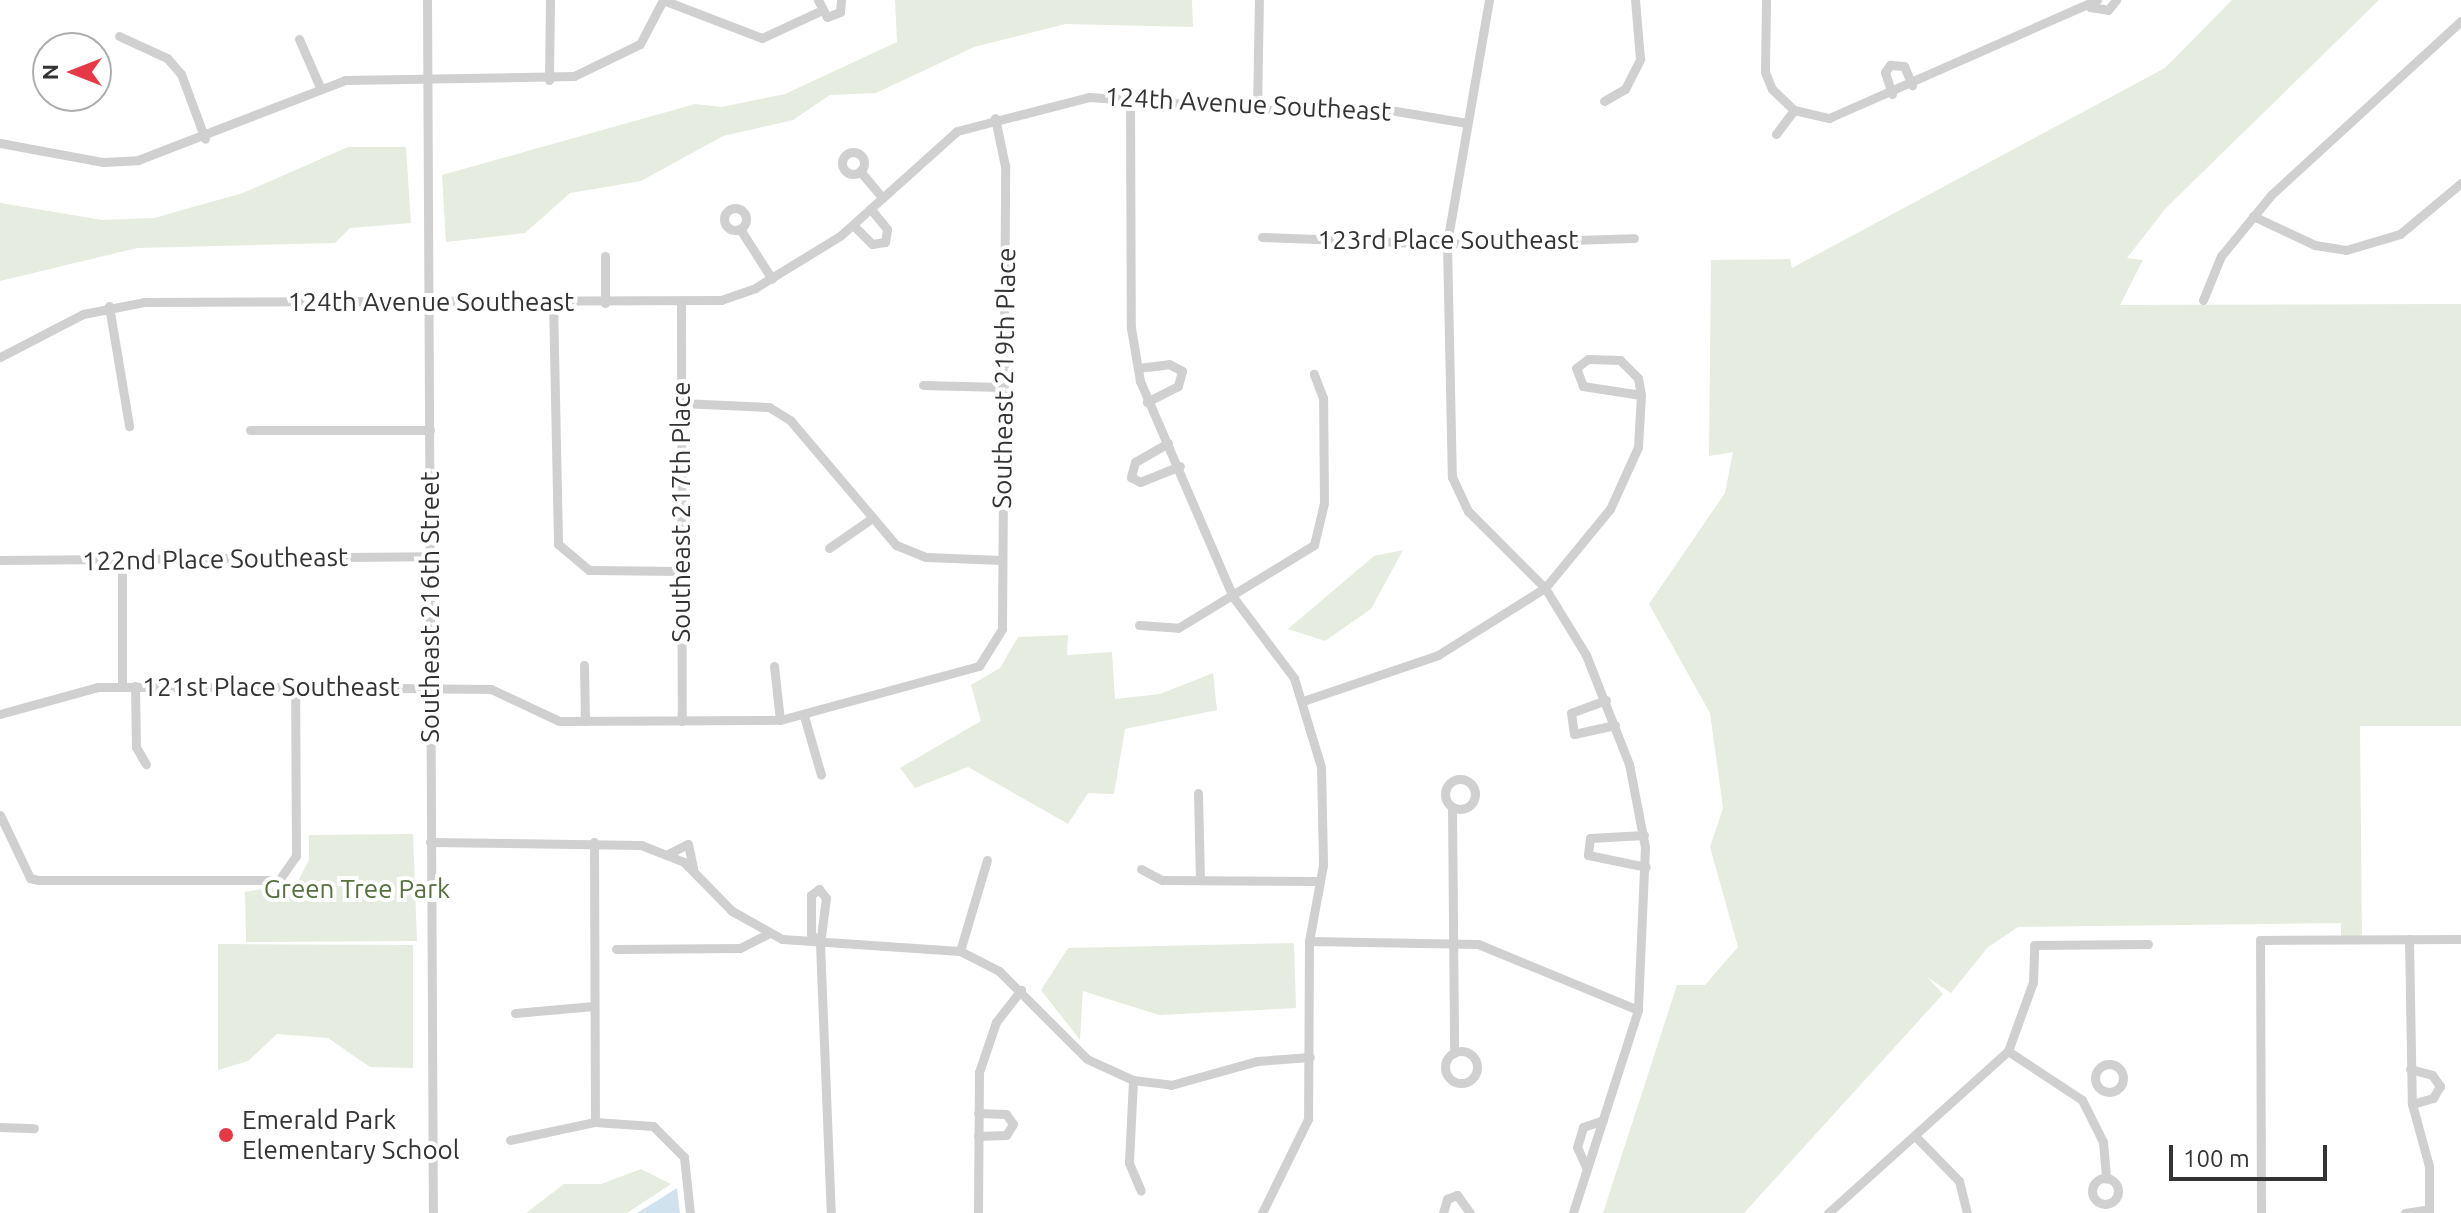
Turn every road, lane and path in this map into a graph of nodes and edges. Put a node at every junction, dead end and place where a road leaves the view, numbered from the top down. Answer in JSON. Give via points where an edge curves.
{"nodes":[{"id":1,"x":427,"y":0,"type":"edge"},
{"id":2,"x":550,"y":0,"type":"edge"},
{"id":3,"x":663,"y":0,"type":"edge"},
{"id":4,"x":818,"y":0,"type":"edge"},
{"id":5,"x":841,"y":0,"type":"edge"},
{"id":6,"x":1259,"y":0,"type":"edge"},
{"id":7,"x":1489,"y":0,"type":"edge"},
{"id":8,"x":1635,"y":0,"type":"edge"},
{"id":9,"x":1766,"y":0,"type":"edge"},
{"id":10,"x":2116,"y":0,"type":"edge"},
{"id":11,"x":2093,"y":4,"type":"edge"},
{"id":12,"x":818,"y":12,"type":"junction"},
{"id":13,"x":2461,"y":21,"type":"edge"},
{"id":14,"x":119,"y":36,"type":"dead end"},
{"id":15,"x":299,"y":39,"type":"dead end"},
{"id":16,"x":427,"y":77,"type":"junction"},
{"id":17,"x":549,"y":80,"type":"junction"},
{"id":18,"x":1912,"y":85,"type":"junction"},
{"id":19,"x":320,"y":87,"type":"junction"},
{"id":20,"x":1892,"y":94,"type":"junction"},
{"id":21,"x":1130,"y":95,"type":"junction"},
{"id":22,"x":1604,"y":101,"type":"dead end"},
{"id":23,"x":1257,"y":110,"type":"junction"},
{"id":24,"x":1794,"y":110,"type":"junction"},
{"id":25,"x":995,"y":118,"type":"junction"},
{"id":26,"x":1467,"y":123,"type":"junction"},
{"id":27,"x":1776,"y":134,"type":"dead end"},
{"id":28,"x":205,"y":139,"type":"junction"},
{"id":29,"x":0,"y":143,"type":"edge"},
{"id":30,"x":860,"y":171,"type":"dead end"},
{"id":31,"x":2461,"y":183,"type":"edge"},
{"id":32,"x":883,"y":198,"type":"junction"},
{"id":33,"x":871,"y":209,"type":"junction"},
{"id":34,"x":2253,"y":216,"type":"junction"},
{"id":35,"x":853,"y":225,"type":"junction"},
{"id":36,"x":740,"y":229,"type":"dead end"},
{"id":37,"x":1262,"y":237,"type":"dead end"},
{"id":38,"x":1634,"y":238,"type":"dead end"},
{"id":39,"x":1447,"y":244,"type":"junction"},
{"id":40,"x":605,"y":256,"type":"dead end"},
{"id":41,"x":772,"y":279,"type":"junction"},
{"id":42,"x":2203,"y":300,"type":"dead end"},
{"id":43,"x":553,"y":302,"type":"junction"},
{"id":44,"x":429,"y":303,"type":"junction"},
{"id":45,"x":605,"y":303,"type":"junction"},
{"id":46,"x":681,"y":303,"type":"junction"},
{"id":47,"x":109,"y":306,"type":"junction"},
{"id":48,"x":0,"y":357,"type":"edge"},
{"id":49,"x":1138,"y":368,"type":"junction"},
{"id":50,"x":1314,"y":374,"type":"dead end"},
{"id":51,"x":923,"y":385,"type":"dead end"},
{"id":52,"x":1001,"y":387,"type":"junction"},
{"id":53,"x":1641,"y":395,"type":"junction"},
{"id":54,"x":1147,"y":402,"type":"junction"},
{"id":55,"x":681,"y":403,"type":"junction"},
{"id":56,"x":129,"y":426,"type":"dead end"},
{"id":57,"x":250,"y":430,"type":"dead end"},
{"id":58,"x":430,"y":430,"type":"junction"},
{"id":59,"x":1168,"y":443,"type":"junction"},
{"id":60,"x":1180,"y":466,"type":"junction"},
{"id":61,"x":868,"y":521,"type":"junction"},
{"id":62,"x":829,"y":548,"type":"dead end"},
{"id":63,"x":430,"y":556,"type":"junction"},
{"id":64,"x":0,"y":560,"type":"edge"},
{"id":65,"x":1002,"y":560,"type":"junction"},
{"id":66,"x":122,"y":561,"type":"junction"},
{"id":67,"x":680,"y":571,"type":"junction"},
{"id":68,"x":1545,"y":588,"type":"junction"},
{"id":69,"x":1233,"y":597,"type":"junction"},
{"id":70,"x":1139,"y":625,"type":"dead end"},
{"id":71,"x":1000,"y":640,"type":"joint"},
{"id":72,"x":584,"y":665,"type":"dead end"},
{"id":73,"x":774,"y":666,"type":"dead end"},
{"id":74,"x":122,"y":686,"type":"junction"},
{"id":75,"x":135,"y":686,"type":"junction"},
{"id":76,"x":295,"y":687,"type":"junction"},
{"id":77,"x":430,"y":688,"type":"junction"},
{"id":78,"x":1606,"y":700,"type":"junction"},
{"id":79,"x":1303,"y":701,"type":"junction"},
{"id":80,"x":0,"y":714,"type":"edge"},
{"id":81,"x":804,"y":716,"type":"junction"},
{"id":82,"x":780,"y":720,"type":"junction"},
{"id":83,"x":585,"y":721,"type":"junction"},
{"id":84,"x":682,"y":721,"type":"junction"},
{"id":85,"x":1615,"y":725,"type":"junction"},
{"id":86,"x":146,"y":764,"type":"dead end"},
{"id":87,"x":821,"y":775,"type":"dead end"},
{"id":88,"x":1198,"y":793,"type":"dead end"},
{"id":89,"x":1452,"y":807,"type":"dead end"},
{"id":90,"x":0,"y":815,"type":"edge"},
{"id":91,"x":1644,"y":835,"type":"junction"},
{"id":92,"x":430,"y":842,"type":"junction"},
{"id":93,"x":594,"y":842,"type":"junction"},
{"id":94,"x":668,"y":854,"type":"junction"},
{"id":95,"x":987,"y":860,"type":"dead end"},
{"id":96,"x":1646,"y":867,"type":"junction"},
{"id":97,"x":693,"y":868,"type":"junction"},
{"id":98,"x":1141,"y":869,"type":"dead end"},
{"id":99,"x":1200,"y":879,"type":"junction"},
{"id":100,"x":1320,"y":881,"type":"junction"},
{"id":101,"x":767,"y":934,"type":"junction"},
{"id":102,"x":2409,"y":939,"type":"junction"},
{"id":103,"x":2461,"y":939,"type":"edge"},
{"id":104,"x":1309,"y":941,"type":"junction"},
{"id":105,"x":1450,"y":942,"type":"junction"},
{"id":106,"x":820,"y":944,"type":"junction"},
{"id":107,"x":2148,"y":944,"type":"dead end"},
{"id":108,"x":616,"y":949,"type":"dead end"},
{"id":109,"x":960,"y":951,"type":"junction"},
{"id":110,"x":1021,"y":990,"type":"junction"},
{"id":111,"x":594,"y":1006,"type":"junction"},
{"id":112,"x":1638,"y":1010,"type":"junction"},
{"id":113,"x":515,"y":1013,"type":"dead end"},
{"id":114,"x":2008,"y":1051,"type":"junction"},
{"id":115,"x":1454,"y":1053,"type":"dead end"},
{"id":116,"x":1310,"y":1057,"type":"junction"},
{"id":117,"x":2410,"y":1069,"type":"junction"},
{"id":118,"x":1133,"y":1080,"type":"junction"},
{"id":119,"x":2099,"y":1087,"type":"dead end"},
{"id":120,"x":2082,"y":1100,"type":"junction"},
{"id":121,"x":2412,"y":1104,"type":"junction"},
{"id":122,"x":978,"y":1113,"type":"junction"},
{"id":123,"x":1603,"y":1120,"type":"junction"},
{"id":124,"x":595,"y":1122,"type":"junction"},
{"id":125,"x":0,"y":1127,"type":"edge"},
{"id":126,"x":34,"y":1128,"type":"dead end"},
{"id":127,"x":978,"y":1136,"type":"junction"},
{"id":128,"x":1917,"y":1138,"type":"junction"},
{"id":129,"x":510,"y":1140,"type":"dead end"},
{"id":130,"x":1586,"y":1167,"type":"junction"},
{"id":131,"x":2106,"y":1179,"type":"dead end"},
{"id":132,"x":1141,"y":1191,"type":"dead end"},
{"id":133,"x":2429,"y":1211,"type":"edge"},
{"id":134,"x":433,"y":1213,"type":"edge"},
{"id":135,"x":690,"y":1213,"type":"edge"},
{"id":136,"x":831,"y":1213,"type":"edge"},
{"id":137,"x":978,"y":1213,"type":"edge"},
{"id":138,"x":1262,"y":1213,"type":"edge"},
{"id":139,"x":1443,"y":1213,"type":"edge"},
{"id":140,"x":1470,"y":1213,"type":"edge"},
{"id":141,"x":1573,"y":1213,"type":"edge"},
{"id":142,"x":1828,"y":1213,"type":"edge"},
{"id":143,"x":1967,"y":1213,"type":"edge"},
{"id":144,"x":2261,"y":1213,"type":"edge"},
{"id":145,"x":2405,"y":1213,"type":"edge"}],
"edges":[{"from":1,"to":16,"type":"street","name":"Southeast 216th Street"},
{"from":2,"to":17,"type":"street"},
{"from":3,"to":12,"type":"street","via":[[762,38]]},
{"from":3,"to":17,"type":"street","via":[[647,35],[622,57]]},
{"from":4,"to":12,"type":"street"},
{"from":5,"to":12,"type":"street","via":[[836,16]]},
{"from":6,"to":23,"type":"street"},
{"from":7,"to":26,"type":"street"},
{"from":8,"to":22,"type":"street","via":[[1640,59],[1625,89]]},
{"from":9,"to":24,"type":"street","via":[[1765,72]]},
{"from":10,"to":11,"type":"street","via":[[2108,10]]},
{"from":11,"to":18,"type":"street"},
{"from":13,"to":34,"type":"street"},
{"from":14,"to":28,"type":"street","via":[[167,58],[181,74]]},
{"from":15,"to":19,"type":"street"},
{"from":16,"to":17,"type":"street"},
{"from":16,"to":19,"type":"street"},
{"from":16,"to":44,"type":"street","name":"Southeast 216th Street"},
{"from":18,"to":20,"type":"street"},
{"from":18,"to":20,"type":"street","via":[[1904,66],[1890,65],[1885,72]]},
{"from":19,"to":28,"type":"street"},
{"from":20,"to":24,"type":"street","via":[[1829,118]]},
{"from":21,"to":23,"type":"street","name":"124th Avenue Southeast"},
{"from":21,"to":25,"type":"street","name":"124th Avenue Southeast"},
{"from":21,"to":49,"type":"street"},
{"from":23,"to":26,"type":"street","name":"124th Avenue Southeast","via":[[1390,110]]},
{"from":24,"to":27,"type":"street"},
{"from":25,"to":32,"type":"street","name":"124th Avenue Southeast","via":[[941,141]]},
{"from":25,"to":52,"type":"street","name":"Southeast 219th Place","via":[[1005,166]]},
{"from":26,"to":39,"type":"street"},
{"from":28,"to":29,"type":"street","via":[[162,155],[103,162]]},
{"from":30,"to":32,"type":"street"},
{"from":31,"to":34,"type":"street","via":[[2400,234],[2359,248],[2315,245]]},
{"from":32,"to":33,"type":"street","name":"124th Avenue Southeast"},
{"from":33,"to":35,"type":"street","name":"124th Avenue Southeast"},
{"from":33,"to":35,"type":"street","via":[[887,229],[885,242],[872,244]]},
{"from":34,"to":42,"type":"street","via":[[2221,256]]},
{"from":35,"to":41,"type":"street","name":"124th Avenue Southeast"},
{"from":36,"to":41,"type":"street"},
{"from":37,"to":39,"type":"street","name":"123rd Place Southeast"},
{"from":38,"to":39,"type":"street","name":"123rd Place Southeast"},
{"from":39,"to":68,"type":"street","via":[[1452,477],[1477,523]]},
{"from":40,"to":45,"type":"street"},
{"from":41,"to":46,"type":"street","name":"124th Avenue Southeast","via":[[721,300]]},
{"from":43,"to":44,"type":"street","name":"124th Avenue Southeast"},
{"from":43,"to":45,"type":"street","name":"124th Avenue Southeast"},
{"from":43,"to":67,"type":"street","via":[[553,516],[565,553],[600,572]]},
{"from":44,"to":47,"type":"street","name":"124th Avenue Southeast"},
{"from":44,"to":58,"type":"street","name":"Southeast 216th Street"},
{"from":45,"to":46,"type":"street","name":"124th Avenue Southeast"},
{"from":46,"to":55,"type":"street","name":"Southeast 217th Place"},
{"from":47,"to":48,"type":"street","name":"124th Avenue Southeast"},
{"from":47,"to":56,"type":"street"},
{"from":49,"to":54,"type":"street"},
{"from":49,"to":54,"type":"street","via":[[1169,364],[1182,371],[1178,386]]},
{"from":50,"to":69,"type":"street","via":[[1324,425],[1319,535],[1306,553]]},
{"from":51,"to":52,"type":"street"},
{"from":52,"to":65,"type":"street","name":"Southeast 219th Place"},
{"from":53,"to":53,"type":"street","via":[[1583,386],[1576,368],[1588,359],[1620,360],[1638,378]]},
{"from":53,"to":68,"type":"street","via":[[1633,465],[1590,539]]},
{"from":54,"to":59,"type":"street"},
{"from":55,"to":61,"type":"street","via":[[757,404],[780,412]]},
{"from":55,"to":67,"type":"street","name":"Southeast 217th Place"},
{"from":57,"to":58,"type":"street"},
{"from":58,"to":63,"type":"street","name":"Southeast 216th Street"},
{"from":59,"to":60,"type":"street"},
{"from":59,"to":60,"type":"street","via":[[1135,462],[1131,477],[1140,482]]},
{"from":60,"to":69,"type":"street"},
{"from":61,"to":62,"type":"street"},
{"from":61,"to":65,"type":"street","via":[[896,545],[926,557]]},
{"from":63,"to":66,"type":"street","name":"122nd Place Southeast"},
{"from":63,"to":77,"type":"street","name":"Southeast 216th Street"},
{"from":64,"to":66,"type":"street","name":"122nd Place Southeast"},
{"from":65,"to":71,"type":"street","name":"Southeast 219th Place"},
{"from":66,"to":74,"type":"street"},
{"from":67,"to":84,"type":"street","name":"Southeast 217th Place"},
{"from":68,"to":78,"type":"street"},
{"from":68,"to":79,"type":"street","via":[[1458,645]]},
{"from":69,"to":70,"type":"street","via":[[1169,631]]},
{"from":69,"to":79,"type":"street","via":[[1278,653]]},
{"from":71,"to":81,"type":"street","name":"121st Place Southeast","via":[[989,659],[966,672]]},
{"from":72,"to":83,"type":"street"},
{"from":73,"to":82,"type":"street"},
{"from":74,"to":75,"type":"street","name":"121st Place Southeast"},
{"from":74,"to":80,"type":"street","name":"121st Place Southeast","via":[[65,692]]},
{"from":75,"to":76,"type":"street","name":"121st Place Southeast"},
{"from":75,"to":86,"type":"street","via":[[136,747]]},
{"from":76,"to":77,"type":"street","name":"121st Place Southeast"},
{"from":76,"to":90,"type":"street","via":[[296,856],[285,878],[30,878]]},
{"from":77,"to":83,"type":"street","name":"121st Place Southeast","via":[[502,691],[540,718]]},
{"from":77,"to":92,"type":"street","name":"Southeast 216th Street"},
{"from":78,"to":85,"type":"street"},
{"from":78,"to":85,"type":"street","via":[[1571,713],[1574,734]]},
{"from":79,"to":100,"type":"street","via":[[1321,767]]},
{"from":81,"to":82,"type":"street","name":"121st Place Southeast"},
{"from":81,"to":87,"type":"street"},
{"from":82,"to":84,"type":"street","name":"121st Place Southeast"},
{"from":83,"to":84,"type":"street","name":"121st Place Southeast"},
{"from":85,"to":91,"type":"street"},
{"from":88,"to":99,"type":"street"},
{"from":89,"to":105,"type":"street"},
{"from":91,"to":96,"type":"street"},
{"from":91,"to":96,"type":"street","via":[[1590,838],[1588,855]]},
{"from":92,"to":93,"type":"street"},
{"from":92,"to":134,"type":"street","name":"Southeast 216th Street"},
{"from":93,"to":94,"type":"street"},
{"from":93,"to":111,"type":"street"},
{"from":94,"to":97,"type":"street"},
{"from":94,"to":97,"type":"street","via":[[688,844]]},
{"from":95,"to":109,"type":"street"},
{"from":96,"to":112,"type":"street"},
{"from":97,"to":101,"type":"street","via":[[732,911]]},
{"from":98,"to":99,"type":"street","via":[[1162,880]]},
{"from":99,"to":100,"type":"street"},
{"from":100,"to":104,"type":"street"},
{"from":101,"to":106,"type":"street"},
{"from":101,"to":108,"type":"street","via":[[740,948]]},
{"from":102,"to":103,"type":"street"},
{"from":102,"to":117,"type":"street"},
{"from":102,"to":144,"type":"street","via":[[2260,940]]},
{"from":104,"to":105,"type":"street"},
{"from":104,"to":116,"type":"street"},
{"from":105,"to":112,"type":"street","via":[[1514,953]]},
{"from":105,"to":115,"type":"street"},
{"from":106,"to":106,"type":"street","via":[[811,934],[811,895],[819,889],[826,898]]},
{"from":106,"to":109,"type":"street"},
{"from":106,"to":136,"type":"street"},
{"from":107,"to":114,"type":"street","via":[[2034,945],[2033,982]]},
{"from":109,"to":110,"type":"street"},
{"from":110,"to":118,"type":"street","via":[[1087,1059]]},
{"from":110,"to":122,"type":"street","via":[[982,1055]]},
{"from":111,"to":113,"type":"street"},
{"from":111,"to":124,"type":"street"},
{"from":112,"to":123,"type":"street"},
{"from":114,"to":120,"type":"street"},
{"from":114,"to":128,"type":"street"},
{"from":116,"to":118,"type":"street","via":[[1257,1061],[1171,1085]]},
{"from":116,"to":138,"type":"street","via":[[1302,1138]]},
{"from":117,"to":121,"type":"street"},
{"from":117,"to":121,"type":"street","via":[[2432,1075],[2440,1086],[2433,1098]]},
{"from":118,"to":132,"type":"street","via":[[1129,1163]]},
{"from":119,"to":120,"type":"street"},
{"from":120,"to":131,"type":"street","via":[[2103,1142]]},
{"from":121,"to":133,"type":"street","via":[[2429,1166]]},
{"from":122,"to":127,"type":"street"},
{"from":122,"to":127,"type":"street","via":[[1006,1114],[1013,1124],[1006,1135]]},
{"from":123,"to":130,"type":"street"},
{"from":123,"to":130,"type":"street","via":[[1583,1127],[1577,1147]]},
{"from":124,"to":129,"type":"street"},
{"from":124,"to":135,"type":"street","via":[[642,1123],[670,1138],[688,1166]]},
{"from":125,"to":126,"type":"street"},
{"from":127,"to":137,"type":"street"},
{"from":128,"to":142,"type":"street"},
{"from":128,"to":143,"type":"street","via":[[1959,1181]]},
{"from":130,"to":141,"type":"street"},
{"from":133,"to":145,"type":"street"},
{"from":139,"to":140,"type":"street","via":[[1447,1199],[1457,1195]]}]}
